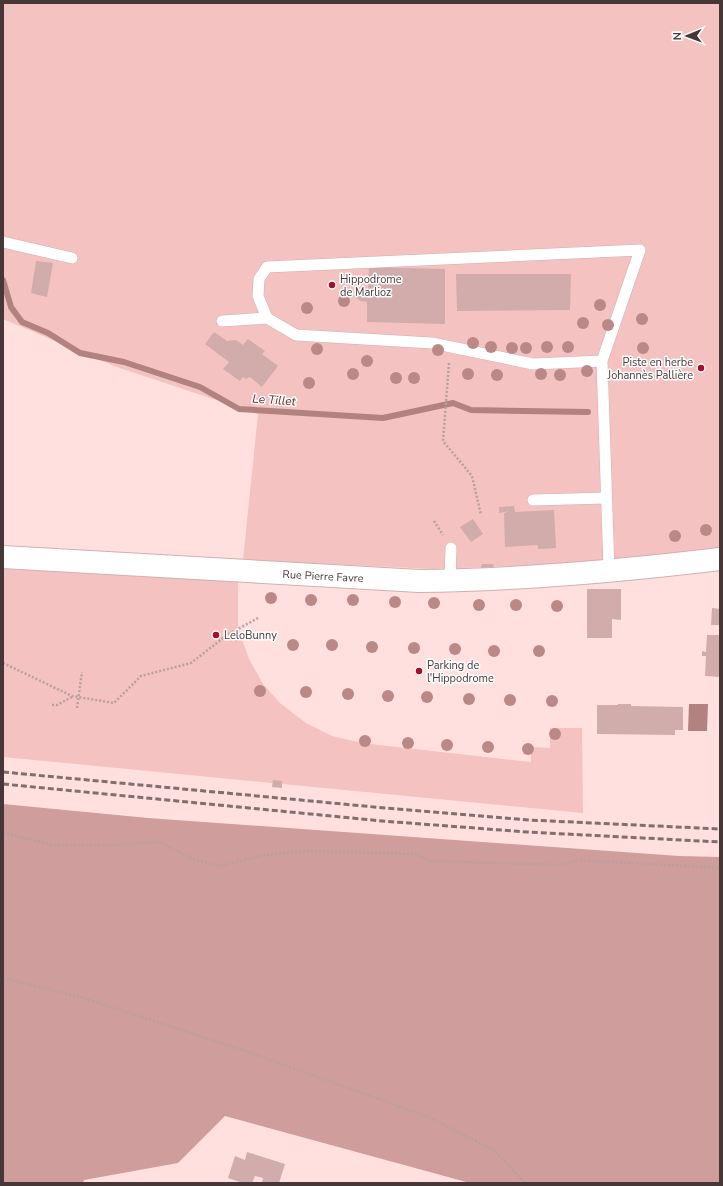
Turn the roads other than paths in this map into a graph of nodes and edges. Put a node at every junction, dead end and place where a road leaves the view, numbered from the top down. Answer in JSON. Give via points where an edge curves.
{"nodes":[{"id":1,"x":3,"y":242,"type":"edge"},
{"id":2,"x":72,"y":258,"type":"dead end"},
{"id":3,"x":267,"y":318,"type":"junction"},
{"id":4,"x":222,"y":321,"type":"dead end"},
{"id":5,"x":602,"y":361,"type":"junction"},
{"id":6,"x":606,"y":498,"type":"junction"},
{"id":7,"x":533,"y":500,"type":"dead end"},
{"id":8,"x":451,"y":548,"type":"dead end"},
{"id":9,"x":3,"y":557,"type":"edge"},
{"id":10,"x":720,"y":559,"type":"edge"},
{"id":11,"x":609,"y":570,"type":"junction"},
{"id":12,"x":450,"y":580,"type":"junction"}],
"edges":[{"from":1,"to":2,"type":"lane"},
{"from":3,"to":4,"type":"lane"},
{"from":3,"to":5,"type":"lane","via":[[296,335],[432,343],[533,364]]},
{"from":3,"to":5,"type":"lane","via":[[258,296],[259,279],[267,267],[640,250]]},
{"from":5,"to":6,"type":"lane"},
{"from":6,"to":7,"type":"lane"},
{"from":6,"to":11,"type":"lane"},
{"from":8,"to":12,"type":"lane"},
{"from":9,"to":12,"type":"street","name":"Rue Pierre Favre","via":[[293,574]]},
{"from":10,"to":11,"type":"street","name":"Rue Pierre Favre"},
{"from":11,"to":12,"type":"street","name":"Rue Pierre Favre"}]}
